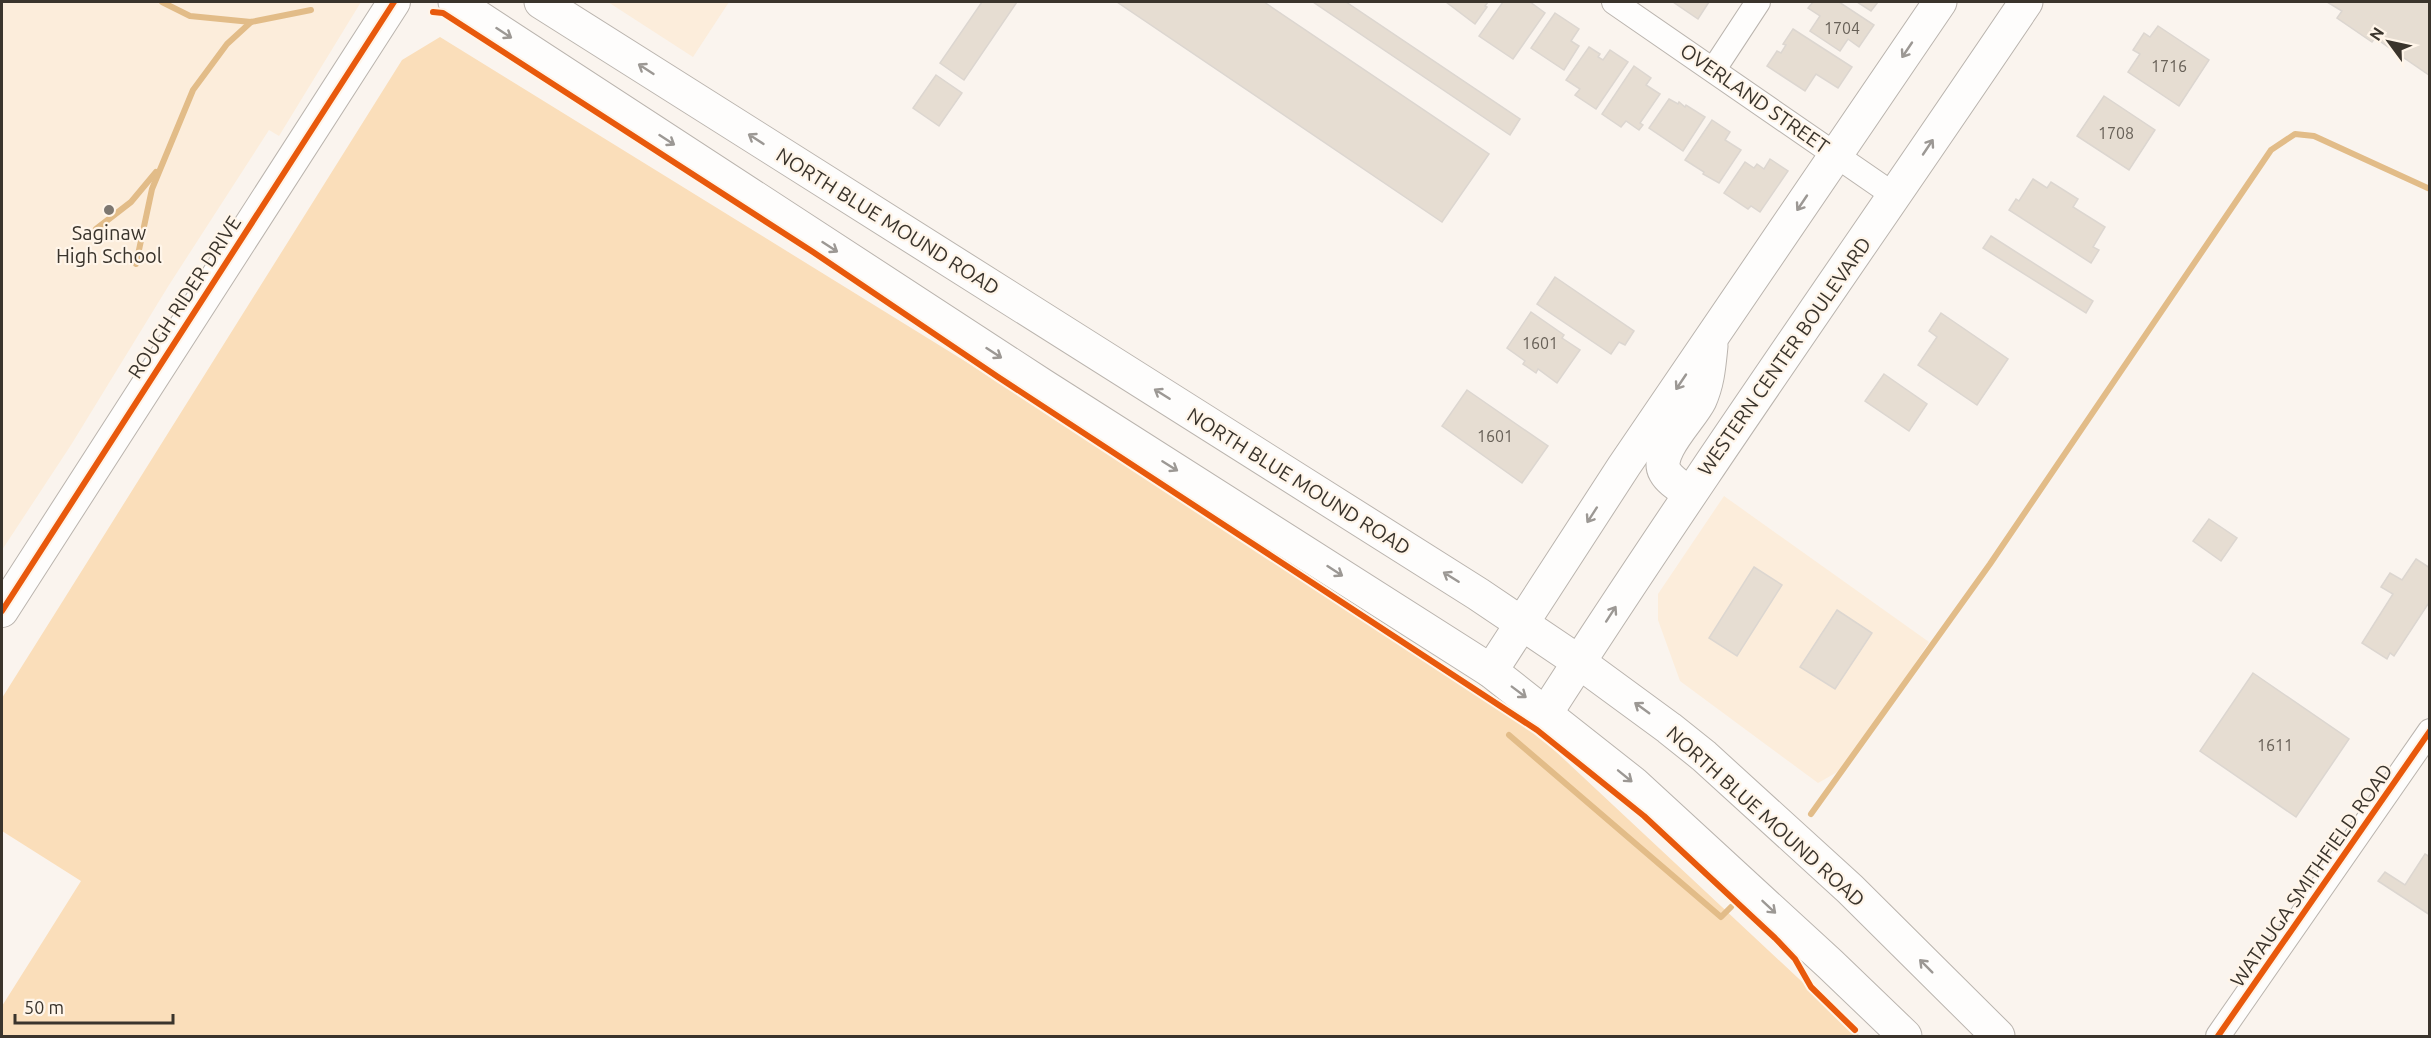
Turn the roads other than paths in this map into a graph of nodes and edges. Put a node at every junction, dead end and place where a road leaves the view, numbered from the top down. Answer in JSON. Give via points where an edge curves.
{"nodes":[{"id":1,"x":394,"y":2,"type":"edge"},
{"id":2,"x":455,"y":2,"type":"edge"},
{"id":3,"x":541,"y":2,"type":"edge"},
{"id":4,"x":1614,"y":2,"type":"edge"},
{"id":5,"x":1758,"y":2,"type":"edge"},
{"id":6,"x":1940,"y":2,"type":"edge"},
{"id":7,"x":2026,"y":2,"type":"edge"},
{"id":8,"x":1714,"y":69,"type":"junction"},
{"id":9,"x":1835,"y":154,"type":"junction"},
{"id":10,"x":1895,"y":196,"type":"junction"},
{"id":11,"x":1711,"y":338,"type":"junction"},
{"id":12,"x":1689,"y":493,"type":"junction"},
{"id":13,"x":2,"y":611,"type":"edge"},
{"id":14,"x":1522,"y":623,"type":"junction"},
{"id":15,"x":1579,"y":662,"type":"junction"},
{"id":16,"x":1491,"y":671,"type":"junction"},
{"id":17,"x":1546,"y":713,"type":"junction"},
{"id":18,"x":2430,"y":731,"type":"edge"},
{"id":19,"x":1955,"y":994,"type":"junction"},
{"id":20,"x":1905,"y":1036,"type":"edge"},
{"id":21,"x":1998,"y":1036,"type":"edge"},
{"id":22,"x":2024,"y":1036,"type":"edge"},
{"id":23,"x":2218,"y":1036,"type":"edge"}],
"edges":[{"from":1,"to":13,"type":"street","name":"ROUGH RIDER DRIVE"},
{"from":2,"to":16,"type":"main road","one_way":true,"via":[[1042,385]]},
{"from":14,"to":3,"type":"main road","name":"NORTH BLUE MOUND ROAD","one_way":true},
{"from":4,"to":8,"type":"street","name":"OVERLAND STREET"},
{"from":5,"to":8,"type":"street"},
{"from":6,"to":9,"type":"main road","one_way":true},
{"from":10,"to":7,"type":"main road","name":"WESTERN CENTER BOULEVARD","one_way":true},
{"from":8,"to":9,"type":"street","name":"OVERLAND STREET"},
{"from":9,"to":10,"type":"street","name":"OVERLAND STREET"},
{"from":9,"to":11,"type":"main road","one_way":true},
{"from":10,"to":12,"type":"main road","name":"WESTERN CENTER BOULEVARD"},
{"from":11,"to":12,"type":"main road","via":[[1708,381],[1699,402],[1670,443],[1663,463],[1671,480]]},
{"from":11,"to":14,"type":"main road","one_way":true},
{"from":15,"to":12,"type":"main road","name":"WESTERN CENTER BOULEVARD","one_way":true},
{"from":14,"to":15,"type":"main road","name":"NORTH BLUE MOUND ROAD"},
{"from":14,"to":16,"type":"main road"},
{"from":15,"to":17,"type":"main road","name":"WESTERN CENTER BOULEVARD"},
{"from":19,"to":15,"type":"main road","name":"NORTH BLUE MOUND ROAD","one_way":true,"via":[[1740,787],[1670,728]]},
{"from":16,"to":17,"type":"main road","one_way":true},
{"from":17,"to":20,"type":"main road","one_way":true,"via":[[1634,783]]},
{"from":18,"to":23,"type":"street","name":"WATAUGA SMITHFIELD ROAD"},
{"from":19,"to":21,"type":"main road","name":"NORTH BLUE MOUND ROAD"},
{"from":19,"to":22,"type":"main road"}]}
